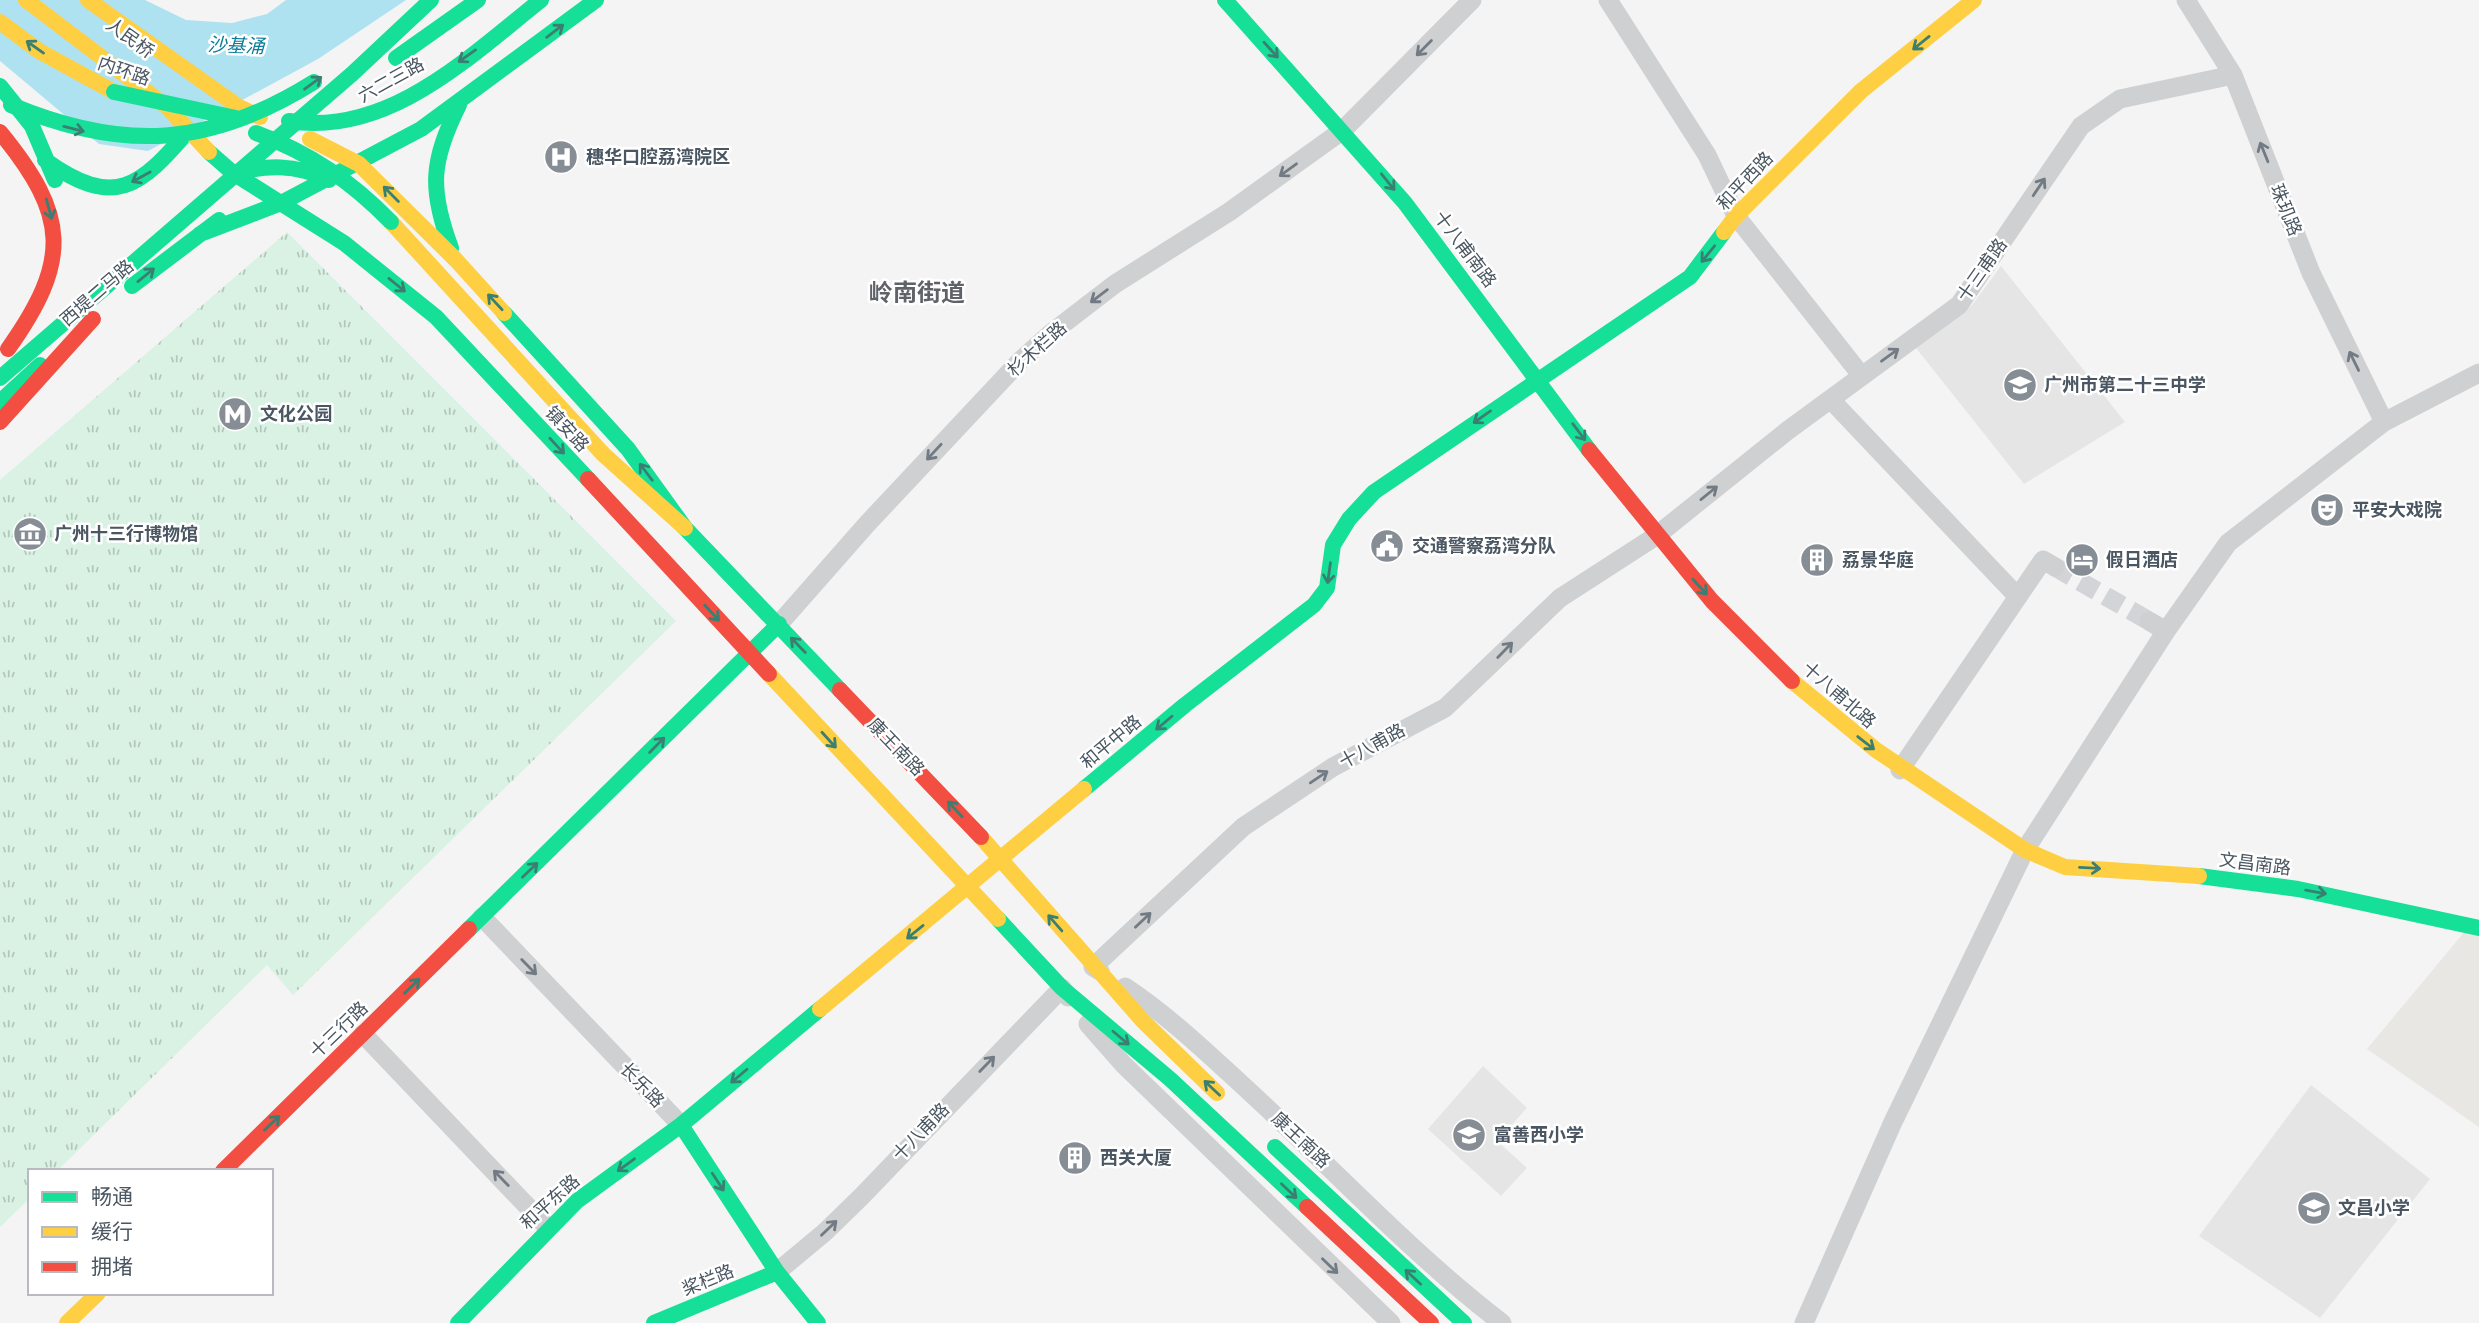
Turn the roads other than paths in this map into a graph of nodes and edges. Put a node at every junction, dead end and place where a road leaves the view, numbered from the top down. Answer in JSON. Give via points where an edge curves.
{"nodes":[{"id":1,"x":26,"y":0,"type":"edge"},
{"id":2,"x":44,"y":0,"type":"edge"},
{"id":3,"x":88,"y":0,"type":"edge"},
{"id":4,"x":419,"y":0,"type":"edge"},
{"id":5,"x":431,"y":0,"type":"edge"},
{"id":6,"x":478,"y":0,"type":"edge"},
{"id":7,"x":541,"y":0,"type":"edge"},
{"id":8,"x":596,"y":0,"type":"edge"},
{"id":9,"x":1225,"y":0,"type":"edge"},
{"id":10,"x":1472,"y":0,"type":"edge"},
{"id":11,"x":1608,"y":0,"type":"edge"},
{"id":12,"x":1974,"y":0,"type":"edge"},
{"id":13,"x":2186,"y":0,"type":"edge"},
{"id":14,"x":0,"y":22,"type":"edge"},
{"id":15,"x":491,"y":38,"type":"junction"},
{"id":16,"x":510,"y":64,"type":"junction"},
{"id":17,"x":2233,"y":75,"type":"junction"},
{"id":18,"x":0,"y":86,"type":"edge"},
{"id":19,"x":114,"y":92,"type":"junction"},
{"id":20,"x":208,"y":94,"type":"junction"},
{"id":21,"x":0,"y":97,"type":"edge"},
{"id":22,"x":461,"y":101,"type":"junction"},
{"id":23,"x":239,"y":107,"type":"junction"},
{"id":24,"x":0,"y":115,"type":"edge"},
{"id":25,"x":189,"y":130,"type":"junction"},
{"id":26,"x":1343,"y":130,"type":"junction"},
{"id":27,"x":0,"y":132,"type":"edge"},
{"id":28,"x":0,"y":154,"type":"edge"},
{"id":29,"x":45,"y":160,"type":"junction"},
{"id":30,"x":359,"y":164,"type":"junction"},
{"id":31,"x":267,"y":186,"type":"junction"},
{"id":32,"x":63,"y":200,"type":"dead end"},
{"id":33,"x":281,"y":203,"type":"junction"},
{"id":34,"x":1736,"y":216,"type":"junction"},
{"id":35,"x":391,"y":222,"type":"junction"},
{"id":36,"x":265,"y":225,"type":"dead end"},
{"id":37,"x":287,"y":225,"type":"dead end"},
{"id":38,"x":200,"y":234,"type":"junction"},
{"id":39,"x":344,"y":243,"type":"junction"},
{"id":40,"x":70,"y":254,"type":"dead end"},
{"id":41,"x":456,"y":260,"type":"junction"},
{"id":42,"x":74,"y":334,"type":"junction"},
{"id":43,"x":3,"y":347,"type":"edge"},
{"id":44,"x":2479,"y":373,"type":"edge"},
{"id":45,"x":1861,"y":375,"type":"junction"},
{"id":46,"x":0,"y":378,"type":"edge"},
{"id":47,"x":1538,"y":378,"type":"junction"},
{"id":48,"x":0,"y":388,"type":"edge"},
{"id":49,"x":1832,"y":401,"type":"junction"},
{"id":50,"x":0,"y":402,"type":"edge"},
{"id":51,"x":0,"y":422,"type":"edge"},
{"id":52,"x":2384,"y":422,"type":"junction"},
{"id":53,"x":685,"y":528,"type":"junction"},
{"id":54,"x":1656,"y":536,"type":"junction"},
{"id":55,"x":2049,"y":564,"type":"dead end"},
{"id":56,"x":2018,"y":597,"type":"junction"},
{"id":57,"x":779,"y":624,"type":"junction"},
{"id":58,"x":750,"y":653,"type":"junction"},
{"id":59,"x":1900,"y":770,"type":"junction"},
{"id":60,"x":2025,"y":850,"type":"junction"},
{"id":61,"x":1001,"y":860,"type":"junction"},
{"id":62,"x":967,"y":888,"type":"junction"},
{"id":63,"x":482,"y":918,"type":"junction"},
{"id":64,"x":2479,"y":928,"type":"edge"},
{"id":65,"x":1093,"y":967,"type":"junction"},
{"id":66,"x":1062,"y":988,"type":"junction"},
{"id":67,"x":363,"y":1034,"type":"junction"},
{"id":68,"x":1232,"y":1107,"type":"dead end"},
{"id":69,"x":681,"y":1125,"type":"junction"},
{"id":70,"x":1260,"y":1133,"type":"dead end"},
{"id":71,"x":225,"y":1169,"type":"edge"},
{"id":72,"x":548,"y":1227,"type":"junction"},
{"id":73,"x":777,"y":1272,"type":"junction"},
{"id":74,"x":96,"y":1295,"type":"edge"},
{"id":75,"x":67,"y":1323,"type":"edge"},
{"id":76,"x":458,"y":1323,"type":"edge"},
{"id":77,"x":654,"y":1323,"type":"edge"},
{"id":78,"x":818,"y":1323,"type":"edge"},
{"id":79,"x":1391,"y":1323,"type":"edge"},
{"id":80,"x":1431,"y":1323,"type":"edge"},
{"id":81,"x":1464,"y":1323,"type":"edge"},
{"id":82,"x":1502,"y":1323,"type":"edge"},
{"id":83,"x":1804,"y":1323,"type":"edge"}],
"edges":[{"from":1,"to":25,"type":"main road","name":"人民桥","bridge":true,"via":[[159,100]]},
{"from":2,"to":20,"type":"main road","name":"人民桥","via":[[168,88]]},
{"from":3,"to":20,"type":"main road"},
{"from":21,"to":4,"type":"main road","one_way":true,"bridge":true,"via":[[44,120],[96,134],[177,136],[225,128],[295,96]]},
{"from":5,"to":46,"type":"main road","bridge":true,"via":[[352,74]]},
{"from":6,"to":19,"type":"main road","name":"内环路","bridge":true,"via":[[380,68],[284,114],[240,119]]},
{"from":7,"to":15,"type":"main road","name":"六二三路"},
{"from":16,"to":8,"type":"main road","one_way":true},
{"from":9,"to":26,"type":"main road","name":"十八甫南路","one_way":true},
{"from":10,"to":26,"type":"street","name":"杉木栏路","one_way":true},
{"from":11,"to":34,"type":"street","via":[[1707,155]]},
{"from":12,"to":34,"type":"main road","name":"和平西路","one_way":true,"via":[[1861,91]]},
{"from":13,"to":17,"type":"street","name":"珠玑路"},
{"from":19,"to":14,"type":"main road","name":"内环路","one_way":true,"via":[[39,51]]},
{"from":15,"to":16,"type":"main road"},
{"from":15,"to":23,"type":"main road","name":"六二三路","one_way":true,"via":[[397,102],[354,121],[303,124]]},
{"from":16,"to":22,"type":"main road"},
{"from":45,"to":17,"type":"street","name":"十三甫路","one_way":true,"via":[[1959,305],[2081,126],[2120,99]]},
{"from":52,"to":17,"type":"street","name":"珠玑路","one_way":true,"via":[[2311,273]]},
{"from":18,"to":29,"type":"main road","via":[[32,127]]},
{"from":19,"to":35,"type":"main road","bridge":true,"via":[[155,110],[243,129],[309,154],[352,181]]},
{"from":20,"to":23,"type":"main road","name":"人民桥"},
{"from":22,"to":30,"type":"main road"},
{"from":22,"to":41,"type":"main road","via":[[438,149],[433,177],[437,208]]},
{"from":23,"to":30,"type":"main road","name":"镇安路"},
{"from":23,"to":31,"type":"main road","via":[[270,136],[282,155],[279,174]]},
{"from":24,"to":29,"type":"main road"},
{"from":25,"to":29,"type":"main road","one_way":true,"via":[[158,167],[123,186],[84,185]]},
{"from":25,"to":31,"type":"main road","name":"人民桥","via":[[214,158]]},
{"from":26,"to":47,"type":"main road","name":"十八甫南路","one_way":true,"via":[[1428,232]]},
{"from":26,"to":57,"type":"street","name":"杉木栏路","one_way":true,"via":[[1050,334],[884,506]]},
{"from":27,"to":43,"type":"main road","one_way":true,"bridge":true,"via":[[42,188],[55,245],[43,297]]},
{"from":28,"to":43,"type":"street","via":[[34,206],[39,247],[33,288]]},
{"from":29,"to":32,"type":"main road"},
{"from":30,"to":31,"type":"main road","via":[[323,182]]},
{"from":30,"to":33,"type":"main road"},
{"from":41,"to":30,"type":"main road","name":"镇安路","one_way":true},
{"from":31,"to":33,"type":"main road","name":"人民桥"},
{"from":31,"to":38,"type":"main road"},
{"from":33,"to":38,"type":"main road"},
{"from":33,"to":39,"type":"main road","name":"人民桥"},
{"from":34,"to":45,"type":"street"},
{"from":34,"to":47,"type":"main road","name":"和平西路","one_way":true,"via":[[1690,277]]},
{"from":35,"to":43,"type":"main road","bridge":true,"via":[[343,187],[304,169],[271,166],[238,172],[209,184],[180,205]]},
{"from":35,"to":53,"type":"main road","via":[[603,454]]},
{"from":36,"to":38,"type":"main road"},
{"from":37,"to":39,"type":"main road"},
{"from":42,"to":38,"type":"main road","name":"西堤二马路","one_way":true},
{"from":39,"to":58,"type":"main road","name":"镇安路","one_way":true,"via":[[451,332]]},
{"from":40,"to":43,"type":"main road","via":[[47,298]]},
{"from":53,"to":41,"type":"main road","name":"镇安路","one_way":true,"via":[[628,449]]},
{"from":42,"to":48,"type":"main road"},
{"from":42,"to":50,"type":"main road"},
{"from":42,"to":51,"type":"main road","name":"西堤二马路"},
{"from":44,"to":52,"type":"street"},
{"from":45,"to":49,"type":"street","name":"十三甫路"},
{"from":47,"to":54,"type":"main road","name":"十八甫南路","one_way":true},
{"from":47,"to":61,"type":"main road","name":"和平中路","one_way":true,"via":[[1374,492],[1333,545],[1327,588],[1314,605],[1185,705]]},
{"from":54,"to":49,"type":"street","name":"十三甫路","one_way":true},
{"from":49,"to":56,"type":"street"},
{"from":52,"to":60,"type":"street","via":[[2228,543],[2157,626]]},
{"from":53,"to":57,"type":"main road","name":"镇安路"},
{"from":54,"to":59,"type":"main road","name":"十八甫北路","one_way":true,"via":[[1748,638],[1831,715]]},
{"from":65,"to":54,"type":"street","name":"十八甫路","one_way":true,"via":[[1243,827],[1333,767],[1445,708],[1541,613]]},
{"from":55,"to":56,"type":"street"},
{"from":56,"to":59,"type":"street"},
{"from":57,"to":58,"type":"main road"},
{"from":61,"to":57,"type":"main road","name":"康王南路","one_way":true},
{"from":58,"to":62,"type":"main road","one_way":true},
{"from":63,"to":58,"type":"main road","one_way":true},
{"from":59,"to":60,"type":"main road","name":"十八甫北路"},
{"from":60,"to":64,"type":"main road","name":"文昌南路","one_way":true,"via":[[2065,867],[2175,873],[2298,889]]},
{"from":60,"to":83,"type":"street","via":[[1893,1122]]},
{"from":61,"to":62,"type":"main road","name":"和平中路"},
{"from":65,"to":61,"type":"main road","name":"康王南路","one_way":true},
{"from":62,"to":66,"type":"main road"},
{"from":62,"to":69,"type":"main road","name":"和平中路","one_way":true},
{"from":67,"to":63,"type":"main road","name":"十三行路","one_way":true},
{"from":63,"to":69,"type":"street","name":"长乐路","one_way":true},
{"from":68,"to":65,"type":"main road","name":"康王南路","one_way":true},
{"from":65,"to":82,"type":"street","name":"康王南路","via":[[1178,1026],[1440,1271]]},
{"from":73,"to":66,"type":"street","name":"十八甫路","one_way":true,"via":[[843,1215]]},
{"from":66,"to":79,"type":"street","one_way":true,"via":[[1124,1065]]},
{"from":66,"to":80,"type":"main road","one_way":true,"via":[[1170,1079]]},
{"from":71,"to":67,"type":"main road","name":"十三行路","one_way":true},
{"from":72,"to":67,"type":"street","one_way":true},
{"from":69,"to":72,"type":"main road","name":"和平东路","one_way":true},
{"from":69,"to":73,"type":"main road","name":"长乐路","one_way":true},
{"from":81,"to":70,"type":"main road","name":"康王南路","one_way":true},
{"from":72,"to":76,"type":"main road","name":"和平东路"},
{"from":73,"to":77,"type":"main road","name":"桨栏路"},
{"from":73,"to":78,"type":"main road","name":"长乐路"},
{"from":74,"to":75,"type":"main road"}]}
